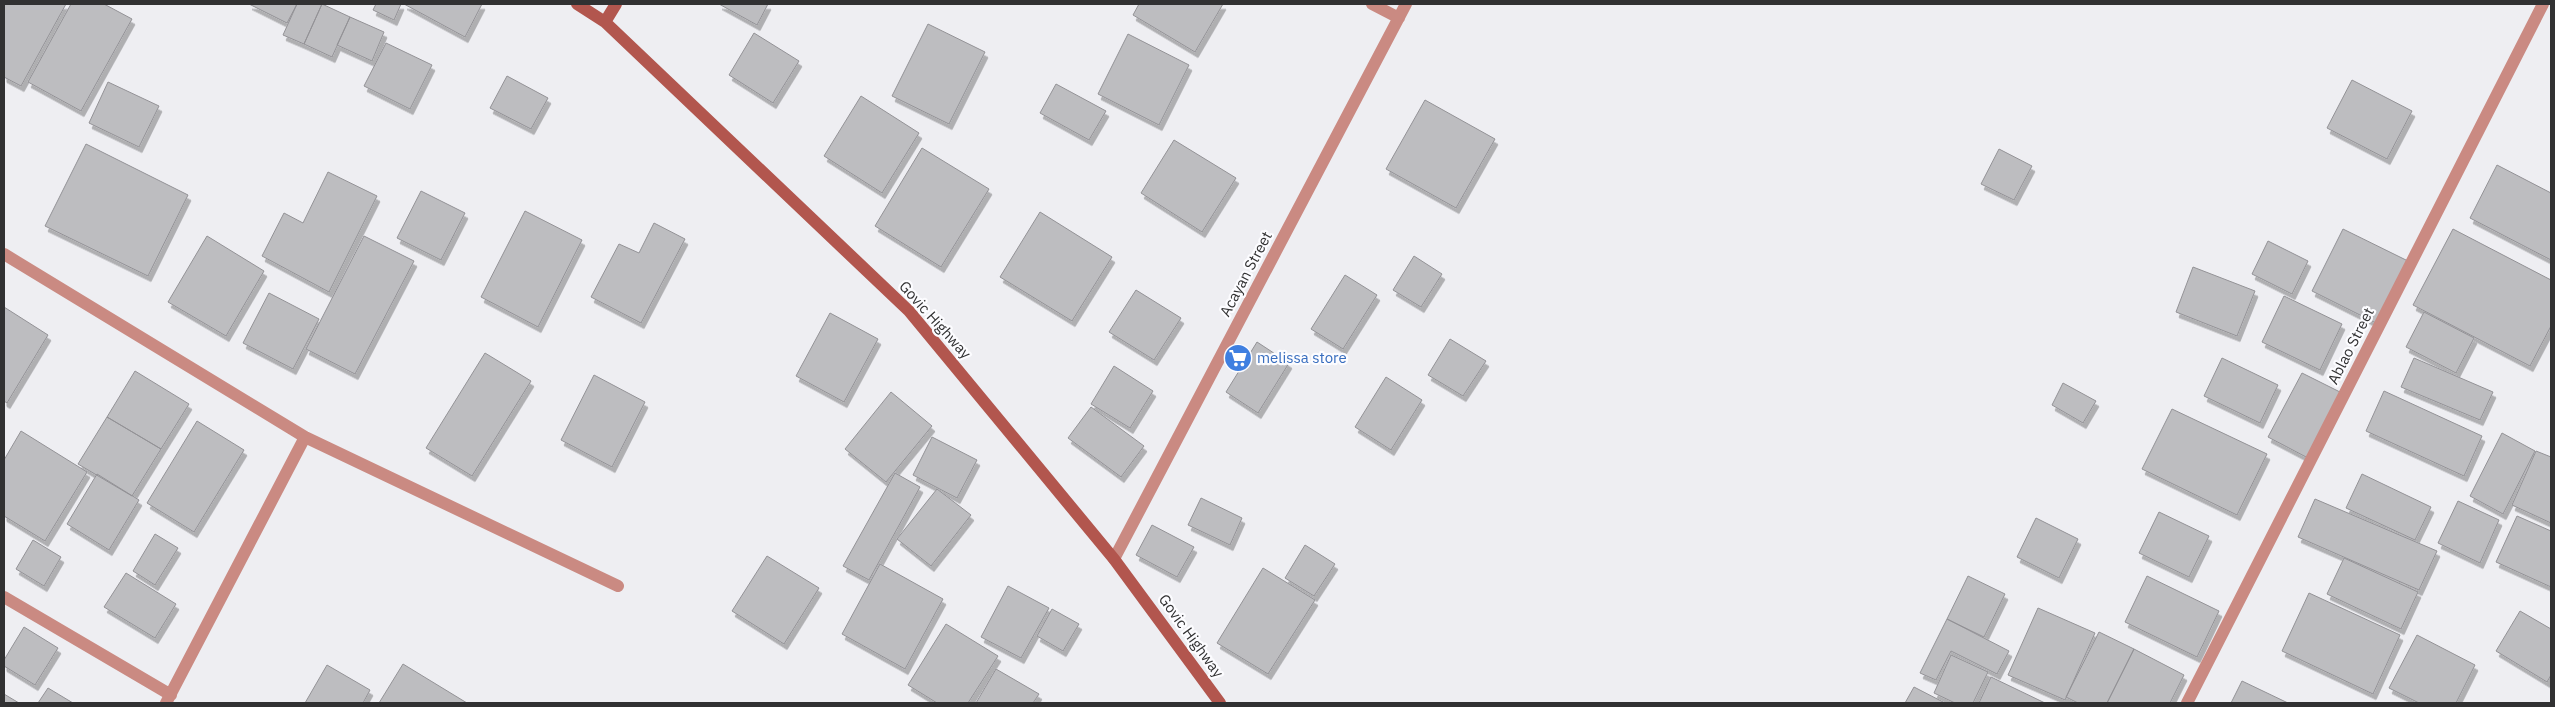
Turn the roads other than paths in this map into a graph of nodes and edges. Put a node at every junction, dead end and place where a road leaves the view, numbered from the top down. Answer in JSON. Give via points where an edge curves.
{"nodes":[{"id":1,"x":577,"y":4,"type":"edge"},
{"id":2,"x":616,"y":4,"type":"edge"},
{"id":3,"x":1372,"y":4,"type":"edge"},
{"id":4,"x":1406,"y":4,"type":"edge"},
{"id":5,"x":2543,"y":4,"type":"edge"},
{"id":6,"x":1399,"y":18,"type":"junction"},
{"id":7,"x":605,"y":22,"type":"junction"},
{"id":8,"x":4,"y":254,"type":"edge"},
{"id":9,"x":305,"y":437,"type":"junction"},
{"id":10,"x":1114,"y":559,"type":"junction"},
{"id":11,"x":618,"y":586,"type":"dead end"},
{"id":12,"x":4,"y":597,"type":"edge"},
{"id":13,"x":169,"y":699,"type":"edge"},
{"id":14,"x":1220,"y":703,"type":"edge"},
{"id":15,"x":2187,"y":703,"type":"edge"}],
"edges":[{"from":1,"to":7,"type":"main road","name":"Govic Highway"},
{"from":2,"to":7,"type":"main road"},
{"from":3,"to":6,"type":"street"},
{"from":4,"to":6,"type":"street","name":"Acayan Street"},
{"from":5,"to":15,"type":"street","name":"Ablao Street"},
{"from":6,"to":10,"type":"street","name":"Acayan Street"},
{"from":7,"to":10,"type":"main road","name":"Govic Highway","via":[[909,311]]},
{"from":8,"to":9,"type":"street"},
{"from":9,"to":11,"type":"street"},
{"from":9,"to":13,"type":"street"},
{"from":10,"to":14,"type":"main road","name":"Govic Highway"},
{"from":12,"to":13,"type":"street"}]}
